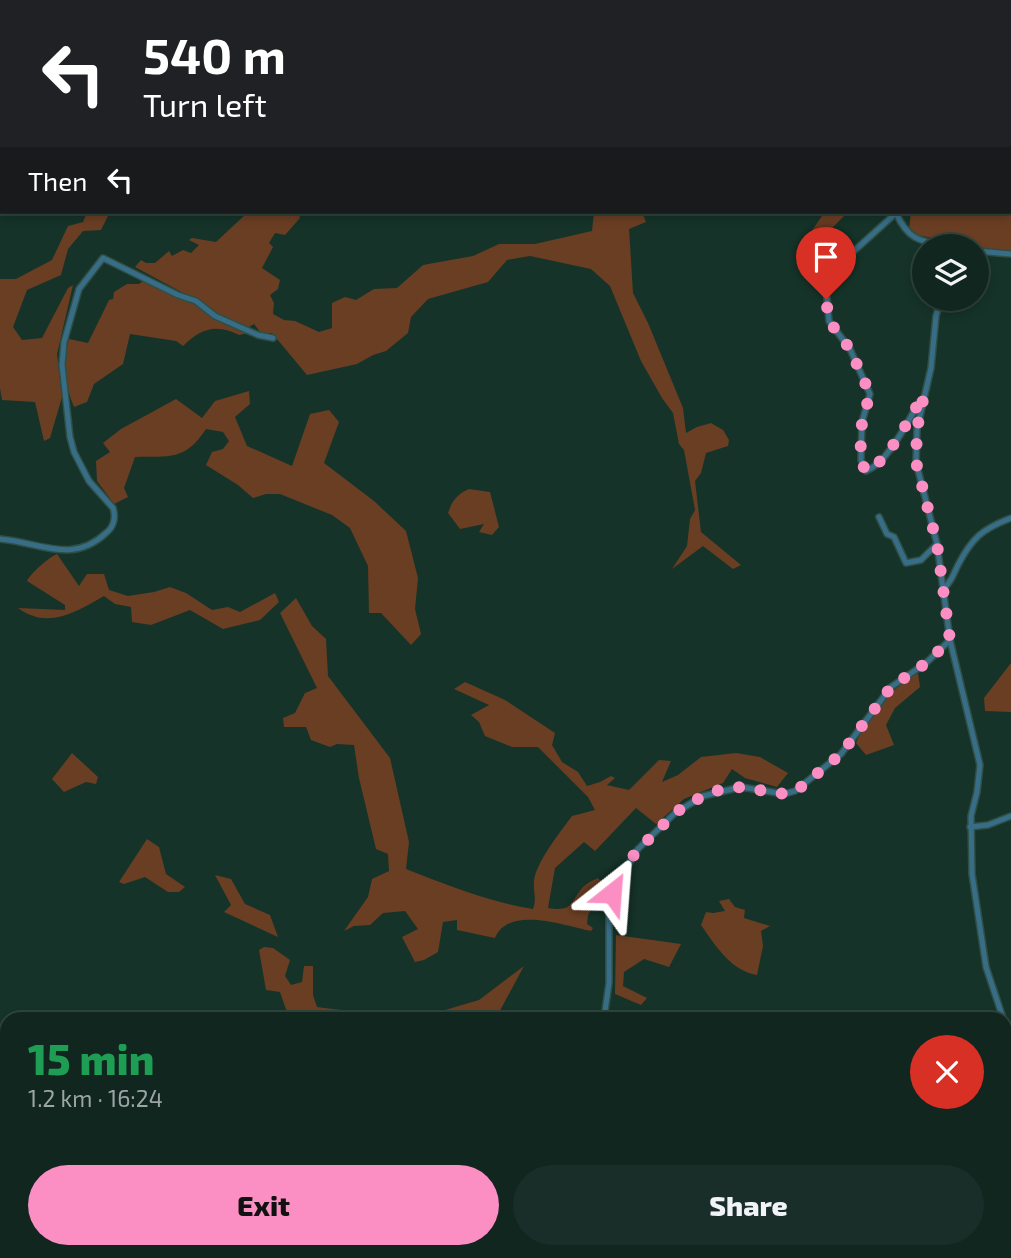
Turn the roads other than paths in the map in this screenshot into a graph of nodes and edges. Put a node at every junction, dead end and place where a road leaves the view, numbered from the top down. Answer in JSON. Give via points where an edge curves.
{"nodes":[{"id":1,"x":894,"y":214,"type":"edge"},
{"id":2,"x":897,"y":214,"type":"edge"},
{"id":3,"x":912,"y":236,"type":"edge"},
{"id":4,"x":989,"y":251,"type":"edge"},
{"id":5,"x":1011,"y":254,"type":"edge"},
{"id":6,"x":939,"y":311,"type":"edge"},
{"id":7,"x":273,"y":338,"type":"dead end"},
{"id":8,"x":924,"y":395,"type":"junction"},
{"id":9,"x":879,"y":517,"type":"dead end"},
{"id":10,"x":1011,"y":518,"type":"edge"},
{"id":11,"x":0,"y":539,"type":"edge"},
{"id":12,"x":937,"y":544,"type":"junction"},
{"id":13,"x":944,"y":588,"type":"junction"},
{"id":14,"x":950,"y":640,"type":"junction"},
{"id":15,"x":1011,"y":816,"type":"edge"},
{"id":16,"x":970,"y":827,"type":"junction"},
{"id":17,"x":605,"y":1012,"type":"edge"},
{"id":18,"x":1001,"y":1012,"type":"edge"}],
"edges":[{"from":1,"to":8,"type":"street","via":[[833,270],[826,288],[829,321],[850,349],[870,394],[862,422],[860,460],[866,471],[895,442]]},
{"from":2,"to":3,"type":"street"},
{"from":4,"to":5,"type":"street"},
{"from":6,"to":8,"type":"street"},
{"from":7,"to":11,"type":"street","via":[[215,316],[196,300],[103,258],[79,289],[62,365],[74,452],[89,481],[113,508],[113,523],[101,537],[76,551]]},
{"from":8,"to":12,"type":"street","via":[[916,462]]},
{"from":9,"to":12,"type":"street","via":[[906,563],[921,560]]},
{"from":10,"to":13,"type":"street","via":[[972,540]]},
{"from":12,"to":13,"type":"street"},
{"from":13,"to":14,"type":"street"},
{"from":14,"to":16,"type":"street","via":[[980,765]]},
{"from":14,"to":17,"type":"street","via":[[891,687],[841,754],[795,792],[741,787],[703,796],[675,813],[638,849],[609,905]]},
{"from":15,"to":16,"type":"street"},
{"from":16,"to":18,"type":"street","via":[[983,953]]}]}
